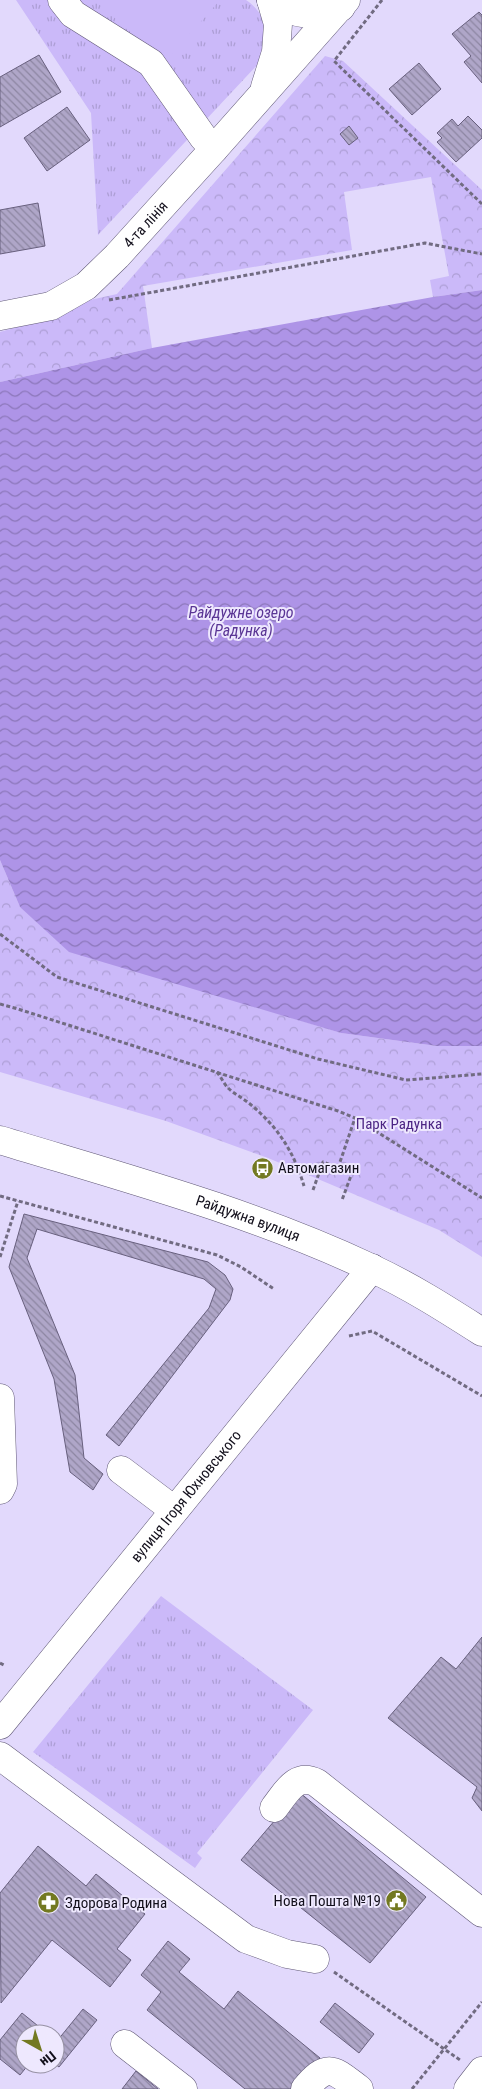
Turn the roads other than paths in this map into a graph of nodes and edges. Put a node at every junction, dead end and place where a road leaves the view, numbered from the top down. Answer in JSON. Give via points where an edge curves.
{"nodes":[{"id":1,"x":62,"y":0,"type":"edge"},
{"id":2,"x":271,"y":0,"type":"edge"},
{"id":3,"x":343,"y":4,"type":"edge"},
{"id":4,"x":263,"y":93,"type":"junction"},
{"id":5,"x":214,"y":149,"type":"junction"},
{"id":6,"x":0,"y":316,"type":"edge"},
{"id":7,"x":0,"y":1140,"type":"edge"},
{"id":8,"x":372,"y":1268,"type":"junction"},
{"id":9,"x":482,"y":1332,"type":"edge"},
{"id":10,"x":0,"y":1398,"type":"edge"},
{"id":11,"x":120,"y":1470,"type":"dead end"},
{"id":12,"x":0,"y":1490,"type":"edge"},
{"id":13,"x":174,"y":1510,"type":"junction"},
{"id":14,"x":0,"y":1725,"type":"edge"},
{"id":15,"x":0,"y":1756,"type":"edge"},
{"id":16,"x":274,"y":1808,"type":"dead end"},
{"id":17,"x":482,"y":1913,"type":"edge"},
{"id":18,"x":315,"y":1959,"type":"road end"},
{"id":19,"x":125,"y":2044,"type":"dead end"},
{"id":20,"x":182,"y":2089,"type":"edge"},
{"id":21,"x":306,"y":2089,"type":"edge"},
{"id":22,"x":359,"y":2089,"type":"edge"}],
"edges":[{"from":1,"to":5,"type":"street","via":[[73,14],[150,63]]},
{"from":2,"to":3,"type":"street","name":"4-та лінія","via":[[286,10],[305,15],[323,14]]},
{"from":2,"to":4,"type":"street","name":"4-та лінія","via":[[278,24],[276,52]]},
{"from":3,"to":4,"type":"street","name":"4-та лінія"},
{"from":4,"to":5,"type":"street","name":"4-та лінія"},
{"from":5,"to":6,"type":"street","name":"4-та лінія","via":[[86,286],[51,306]]},
{"from":7,"to":8,"type":"street","name":"Райдужна вулиця","via":[[220,1206]]},
{"from":8,"to":9,"type":"street","name":"Райдужна вулиця"},
{"from":8,"to":13,"type":"street","name":"вулиця Ігоря Юхновського"},
{"from":10,"to":12,"type":"street","via":[[3,1484]]},
{"from":11,"to":13,"type":"street"},
{"from":13,"to":14,"type":"street","name":"вулиця Ігоря Юхновського"},
{"from":15,"to":18,"type":"street","via":[[246,1939],[287,1954]]},
{"from":16,"to":17,"type":"street","via":[[293,1784],[308,1778]]},
{"from":19,"to":20,"type":"street"},
{"from":21,"to":22,"type":"street","via":[[314,2078],[332,2071]]}]}
